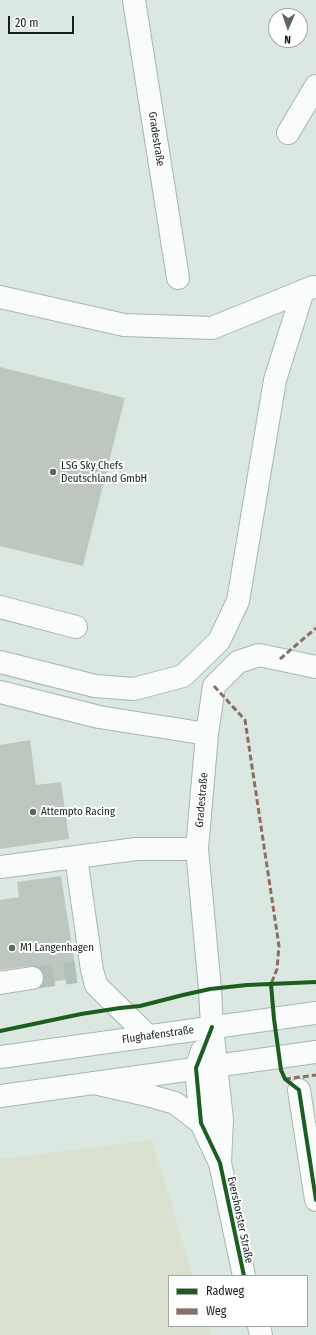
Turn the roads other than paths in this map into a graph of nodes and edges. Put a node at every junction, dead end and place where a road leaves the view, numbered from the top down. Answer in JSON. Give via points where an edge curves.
{"nodes":[{"id":1,"x":134,"y":0,"type":"edge"},
{"id":2,"x":316,"y":86,"type":"edge"},
{"id":3,"x":288,"y":133,"type":"dead end"},
{"id":4,"x":178,"y":278,"type":"dead end"},
{"id":5,"x":310,"y":288,"type":"edge"},
{"id":6,"x":0,"y":298,"type":"edge"},
{"id":7,"x":0,"y":607,"type":"edge"},
{"id":8,"x":76,"y":627,"type":"dead end"},
{"id":9,"x":0,"y":662,"type":"edge"},
{"id":10,"x":316,"y":667,"type":"edge"},
{"id":11,"x":0,"y":692,"type":"edge"},
{"id":12,"x":207,"y":734,"type":"junction"},
{"id":13,"x":197,"y":849,"type":"junction"},
{"id":14,"x":76,"y":857,"type":"junction"},
{"id":15,"x":0,"y":867,"type":"edge"},
{"id":16,"x":32,"y":978,"type":"tunnel mouth"},
{"id":17,"x":0,"y":983,"type":"edge"},
{"id":18,"x":316,"y":1013,"type":"edge"},
{"id":19,"x":212,"y":1027,"type":"junction"},
{"id":20,"x":148,"y":1036,"type":"junction"},
{"id":21,"x":316,"y":1052,"type":"edge"},
{"id":22,"x":0,"y":1057,"type":"edge"},
{"id":23,"x":206,"y":1067,"type":"junction"},
{"id":24,"x":91,"y":1083,"type":"junction"},
{"id":25,"x":299,"y":1090,"type":"dead end"},
{"id":26,"x":0,"y":1096,"type":"edge"},
{"id":27,"x":202,"y":1123,"type":"junction"},
{"id":28,"x":220,"y":1163,"type":"junction"},
{"id":29,"x":316,"y":1200,"type":"edge"},
{"id":30,"x":244,"y":1275,"type":"edge"}],
"edges":[{"from":1,"to":4,"type":"main road","name":"Gradestraße"},
{"from":2,"to":3,"type":"main road"},
{"from":5,"to":6,"type":"main road","via":[[212,328],[124,325]]},
{"from":5,"to":9,"type":"main road","via":[[275,380],[238,601],[219,641],[183,676],[134,689],[95,686]]},
{"from":7,"to":8,"type":"main road"},
{"from":10,"to":12,"type":"main road","name":"Gradestraße","via":[[259,655],[238,662],[214,686]]},
{"from":11,"to":12,"type":"main road","via":[[99,717]]},
{"from":12,"to":13,"type":"main road","name":"Gradestraße"},
{"from":13,"to":14,"type":"main road","via":[[136,850]]},
{"from":13,"to":19,"type":"main road","name":"Gradestraße"},
{"from":14,"to":15,"type":"main road"},
{"from":14,"to":20,"type":"main road","via":[[88,976]]},
{"from":16,"to":17,"type":"main road"},
{"from":18,"to":19,"type":"main road","name":"Flughafenstraße"},
{"from":19,"to":20,"type":"main road","name":"Flughafenstraße"},
{"from":19,"to":23,"type":"main road","name":"Evershorster Straße"},
{"from":20,"to":22,"type":"main road","name":"Flughafenstraße"},
{"from":21,"to":23,"type":"main road"},
{"from":23,"to":24,"type":"main road"},
{"from":23,"to":27,"type":"main road"},
{"from":23,"to":28,"type":"main road","name":"Evershorster Straße","via":[[222,1120]]},
{"from":24,"to":26,"type":"main road"},
{"from":24,"to":27,"type":"main road","via":[[175,1103]]},
{"from":25,"to":29,"type":"main road"},
{"from":27,"to":28,"type":"main road","name":"Evershorster Straße"},
{"from":28,"to":30,"type":"main road","name":"Evershorster Straße"}]}
